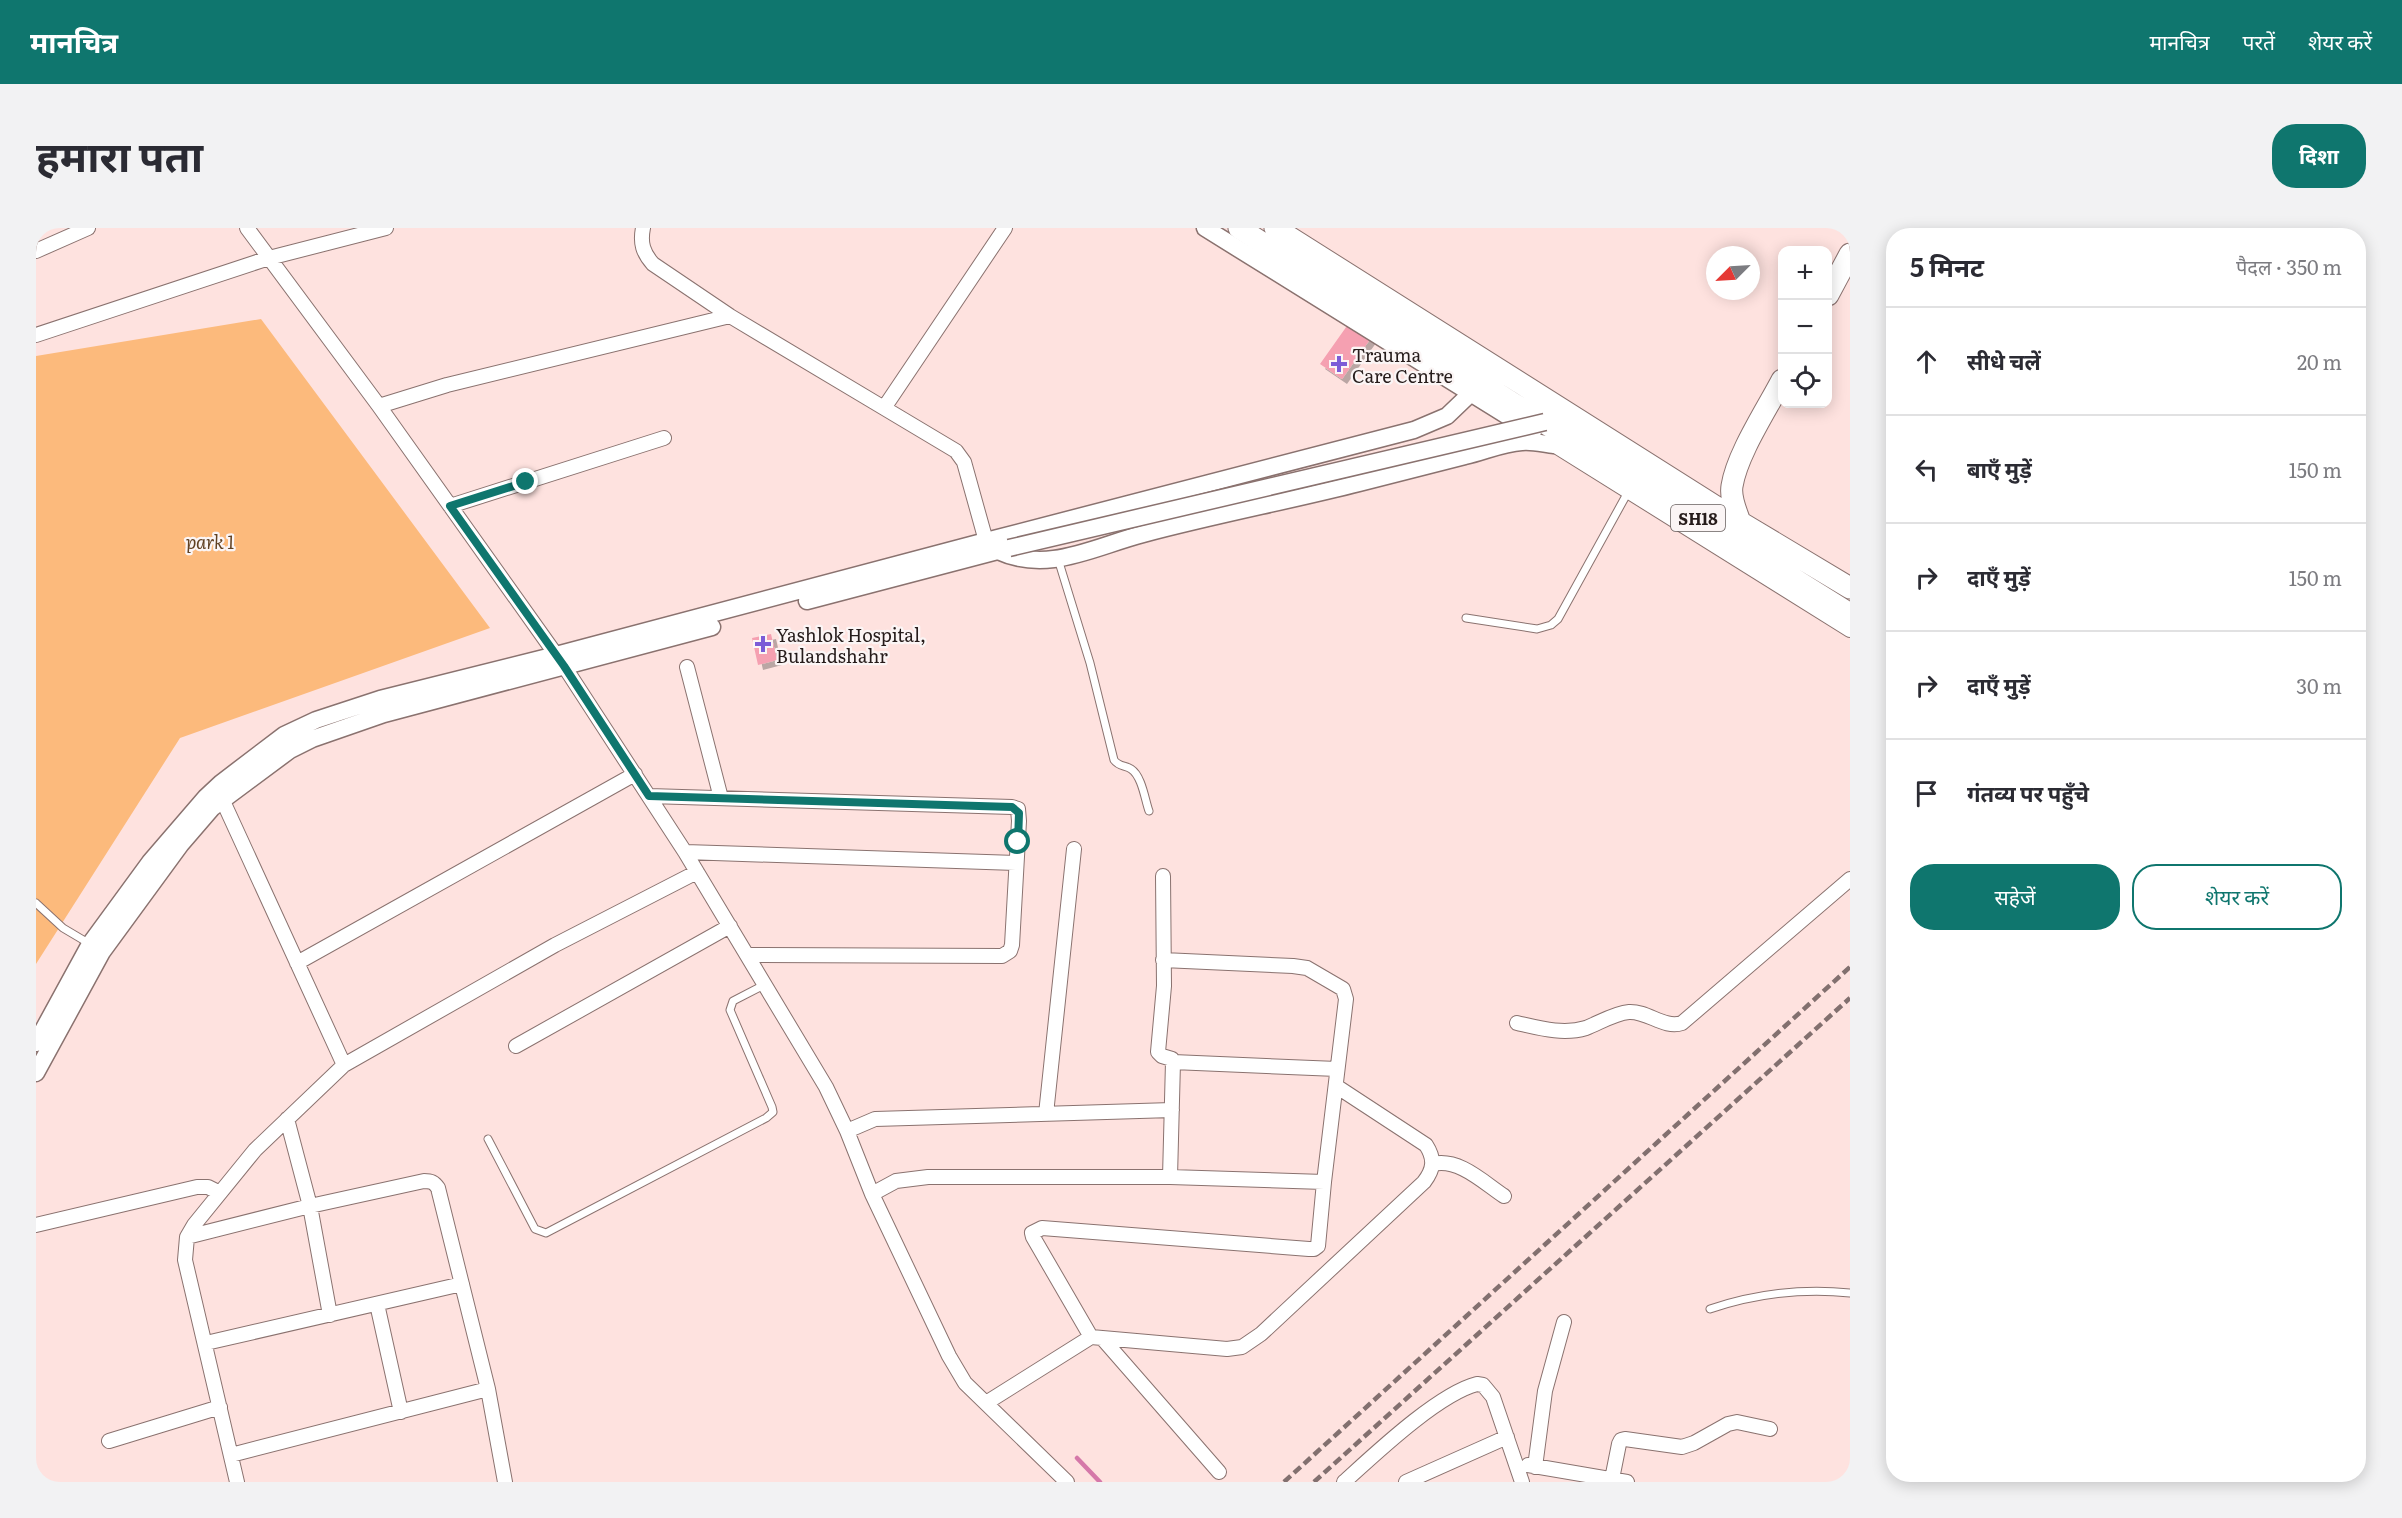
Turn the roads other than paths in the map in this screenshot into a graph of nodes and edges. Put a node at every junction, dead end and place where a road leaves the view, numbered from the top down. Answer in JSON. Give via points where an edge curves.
{"nodes":[{"id":1,"x":88,"y":228,"type":"edge"},
{"id":2,"x":247,"y":228,"type":"edge"},
{"id":3,"x":386,"y":228,"type":"edge"},
{"id":4,"x":643,"y":228,"type":"edge"},
{"id":5,"x":1005,"y":228,"type":"edge"},
{"id":6,"x":1205,"y":228,"type":"edge"},
{"id":7,"x":1239,"y":228,"type":"edge"},
{"id":8,"x":1275,"y":228,"type":"edge"},
{"id":9,"x":36,"y":251,"type":"edge"},
{"id":10,"x":1850,"y":254,"type":"edge"},
{"id":11,"x":269,"y":258,"type":"junction"},
{"id":12,"x":1832,"y":286,"type":"edge"},
{"id":13,"x":730,"y":316,"type":"junction"},
{"id":14,"x":36,"y":335,"type":"edge"},
{"id":15,"x":1778,"y":388,"type":"edge"},
{"id":16,"x":1470,"y":394,"type":"junction"},
{"id":17,"x":379,"y":406,"type":"junction"},
{"id":18,"x":884,"y":408,"type":"junction"},
{"id":19,"x":1545,"y":423,"type":"junction"},
{"id":20,"x":664,"y":438,"type":"dead end"},
{"id":21,"x":1554,"y":445,"type":"junction"},
{"id":22,"x":1628,"y":492,"type":"junction"},
{"id":23,"x":450,"y":506,"type":"junction"},
{"id":24,"x":1740,"y":522,"type":"junction"},
{"id":25,"x":997,"y":546,"type":"junction"},
{"id":26,"x":1058,"y":559,"type":"junction"},
{"id":27,"x":1850,"y":588,"type":"edge"},
{"id":28,"x":1850,"y":614,"type":"edge"},
{"id":29,"x":1466,"y":618,"type":"dead end"},
{"id":30,"x":1850,"y":630,"type":"edge"},
{"id":31,"x":560,"y":661,"type":"junction"},
{"id":32,"x":687,"y":667,"type":"dead end"},
{"id":33,"x":635,"y":774,"type":"junction"},
{"id":34,"x":649,"y":796,"type":"junction"},
{"id":35,"x":722,"y":798,"type":"junction"},
{"id":36,"x":222,"y":799,"type":"junction"},
{"id":37,"x":1149,"y":811,"type":"dead end"},
{"id":38,"x":1074,"y":849,"type":"dead end"},
{"id":39,"x":685,"y":852,"type":"junction"},
{"id":40,"x":1016,"y":863,"type":"junction"},
{"id":41,"x":697,"y":872,"type":"junction"},
{"id":42,"x":1163,"y":876,"type":"dead end"},
{"id":43,"x":1850,"y":879,"type":"edge"},
{"id":44,"x":36,"y":903,"type":"edge"},
{"id":45,"x":730,"y":926,"type":"junction"},
{"id":46,"x":90,"y":944,"type":"junction"},
{"id":47,"x":748,"y":955,"type":"junction"},
{"id":48,"x":1163,"y":960,"type":"junction"},
{"id":49,"x":297,"y":963,"type":"junction"},
{"id":50,"x":766,"y":984,"type":"junction"},
{"id":51,"x":1517,"y":1023,"type":"dead end"},
{"id":52,"x":36,"y":1043,"type":"edge"},
{"id":53,"x":516,"y":1046,"type":"dead end"},
{"id":54,"x":1173,"y":1062,"type":"junction"},
{"id":55,"x":344,"y":1065,"type":"junction"},
{"id":56,"x":1337,"y":1069,"type":"junction"},
{"id":57,"x":36,"y":1073,"type":"edge"},
{"id":58,"x":1336,"y":1086,"type":"junction"},
{"id":59,"x":1172,"y":1110,"type":"junction"},
{"id":60,"x":1047,"y":1114,"type":"junction"},
{"id":61,"x":286,"y":1119,"type":"junction"},
{"id":62,"x":847,"y":1131,"type":"junction"},
{"id":63,"x":488,"y":1139,"type":"dead end"},
{"id":64,"x":1433,"y":1164,"type":"junction"},
{"id":65,"x":1170,"y":1177,"type":"junction"},
{"id":66,"x":1324,"y":1182,"type":"junction"},
{"id":67,"x":220,"y":1193,"type":"junction"},
{"id":68,"x":872,"y":1194,"type":"junction"},
{"id":69,"x":1504,"y":1196,"type":"dead end"},
{"id":70,"x":310,"y":1206,"type":"junction"},
{"id":71,"x":36,"y":1225,"type":"edge"},
{"id":72,"x":187,"y":1237,"type":"junction"},
{"id":73,"x":462,"y":1284,"type":"junction"},
{"id":74,"x":1850,"y":1293,"type":"edge"},
{"id":75,"x":377,"y":1304,"type":"junction"},
{"id":76,"x":1710,"y":1309,"type":"dead end"},
{"id":77,"x":330,"y":1315,"type":"junction"},
{"id":78,"x":1564,"y":1322,"type":"dead end"},
{"id":79,"x":1096,"y":1337,"type":"junction"},
{"id":80,"x":206,"y":1343,"type":"junction"},
{"id":81,"x":488,"y":1389,"type":"junction"},
{"id":82,"x":986,"y":1403,"type":"junction"},
{"id":83,"x":220,"y":1407,"type":"junction"},
{"id":84,"x":401,"y":1412,"type":"junction"},
{"id":85,"x":1770,"y":1429,"type":"dead end"},
{"id":86,"x":1507,"y":1437,"type":"junction"},
{"id":87,"x":109,"y":1441,"type":"dead end"},
{"id":88,"x":231,"y":1455,"type":"junction"},
{"id":89,"x":1517,"y":1464,"type":"junction"},
{"id":90,"x":1534,"y":1467,"type":"junction"},
{"id":91,"x":1219,"y":1472,"type":"dead end"},
{"id":92,"x":1612,"y":1479,"type":"junction"},
{"id":93,"x":237,"y":1482,"type":"edge"},
{"id":94,"x":505,"y":1482,"type":"edge"},
{"id":95,"x":1067,"y":1482,"type":"edge"},
{"id":96,"x":1344,"y":1482,"type":"edge"},
{"id":97,"x":1406,"y":1482,"type":"edge"},
{"id":98,"x":1522,"y":1482,"type":"edge"},
{"id":99,"x":1627,"y":1482,"type":"edge"}],
"edges":[{"from":1,"to":9,"type":"street"},
{"from":2,"to":11,"type":"street"},
{"from":3,"to":11,"type":"street"},
{"from":4,"to":13,"type":"street","via":[[642,245],[653,264]]},
{"from":5,"to":18,"type":"street"},
{"from":6,"to":16,"type":"street"},
{"from":7,"to":19,"type":"main road"},
{"from":8,"to":24,"type":"main road"},
{"from":10,"to":12,"type":"main road"},
{"from":11,"to":14,"type":"street"},
{"from":11,"to":17,"type":"street"},
{"from":13,"to":17,"type":"street"},
{"from":13,"to":18,"type":"street"},
{"from":15,"to":24,"type":"main road","number":"SH18","via":[[1739,462],[1732,486]]},
{"from":16,"to":21,"type":"street"},
{"from":16,"to":25,"type":"street","via":[[1447,416],[1414,430]]},
{"from":17,"to":23,"type":"street"},
{"from":18,"to":25,"type":"street","via":[[956,451]]},
{"from":19,"to":25,"type":"street","bridge":true},
{"from":19,"to":28,"type":"main road","number":"SH18"},
{"from":20,"to":23,"type":"street"},
{"from":21,"to":22,"type":"street"},
{"from":21,"to":26,"type":"street","via":[[1524,441],[1504,445],[1143,534]]},
{"from":22,"to":29,"type":"lane","via":[[1558,619],[1551,625],[1537,629]]},
{"from":22,"to":30,"type":"street"},
{"from":23,"to":31,"type":"street"},
{"from":24,"to":27,"type":"main road","number":"SH18"},
{"from":25,"to":26,"type":"street","via":[[1015,558]]},
{"from":25,"to":31,"type":"street"},
{"from":26,"to":37,"type":"lane","via":[[1114,760],[1137,776]]},
{"from":31,"to":33,"type":"street"},
{"from":31,"to":36,"type":"street","via":[[312,739],[290,750]]},
{"from":31,"to":46,"type":"street","via":[[380,699],[284,735],[206,797],[150,862]]},
{"from":32,"to":35,"type":"street"},
{"from":33,"to":34,"type":"street"},
{"from":33,"to":49,"type":"street"},
{"from":34,"to":35,"type":"street"},
{"from":34,"to":39,"type":"street"},
{"from":35,"to":40,"type":"street","via":[[1012,807],[1019,813]]},
{"from":36,"to":49,"type":"street"},
{"from":36,"to":57,"type":"street","via":[[181,844],[102,952]]},
{"from":38,"to":60,"type":"street"},
{"from":39,"to":40,"type":"street"},
{"from":39,"to":41,"type":"street"},
{"from":40,"to":47,"type":"street","via":[[1012,945],[1002,956]]},
{"from":41,"to":45,"type":"street"},
{"from":41,"to":55,"type":"street","via":[[555,945]]},
{"from":42,"to":48,"type":"street"},
{"from":43,"to":51,"type":"street","via":[[1682,1023],[1675,1025],[1628,1012],[1568,1031]]},
{"from":44,"to":46,"type":"lane","via":[[63,928]]},
{"from":45,"to":47,"type":"street"},
{"from":45,"to":53,"type":"street"},
{"from":46,"to":52,"type":"street"},
{"from":47,"to":50,"type":"street"},
{"from":48,"to":54,"type":"street","via":[[1158,1052]]},
{"from":48,"to":56,"type":"street","via":[[1293,966],[1307,968],[1340,985],[1346,999]]},
{"from":49,"to":55,"type":"street"},
{"from":50,"to":62,"type":"street"},
{"from":50,"to":63,"type":"lane","via":[[734,1001],[730,1010],[772,1107],[766,1118],[546,1233],[535,1230]]},
{"from":54,"to":56,"type":"street"},
{"from":54,"to":59,"type":"street"},
{"from":55,"to":61,"type":"street"},
{"from":56,"to":58,"type":"street"},
{"from":58,"to":64,"type":"street","via":[[1426,1145]]},
{"from":58,"to":66,"type":"street"},
{"from":59,"to":60,"type":"street"},
{"from":59,"to":65,"type":"street"},
{"from":60,"to":62,"type":"street","via":[[869,1120]]},
{"from":61,"to":67,"type":"street"},
{"from":61,"to":70,"type":"street"},
{"from":62,"to":68,"type":"street"},
{"from":64,"to":69,"type":"street","via":[[1456,1164]]},
{"from":64,"to":79,"type":"street","via":[[1424,1182],[1261,1334],[1242,1347],[1227,1349]]},
{"from":65,"to":66,"type":"street"},
{"from":65,"to":68,"type":"street","via":[[912,1178],[896,1181]]},
{"from":66,"to":79,"type":"street","via":[[1318,1246],[1314,1249],[1035,1230],[1033,1237]]},
{"from":67,"to":71,"type":"street","via":[[197,1187]]},
{"from":67,"to":72,"type":"street"},
{"from":68,"to":82,"type":"street","via":[[949,1356],[965,1383]]},
{"from":70,"to":72,"type":"street"},
{"from":70,"to":73,"type":"street","via":[[430,1181],[438,1188]]},
{"from":70,"to":77,"type":"street"},
{"from":72,"to":80,"type":"street","via":[[185,1260]]},
{"from":73,"to":75,"type":"street"},
{"from":73,"to":81,"type":"street"},
{"from":74,"to":76,"type":"lane","via":[[1778,1293],[1739,1299]]},
{"from":75,"to":77,"type":"street"},
{"from":75,"to":84,"type":"street"},
{"from":77,"to":80,"type":"street"},
{"from":78,"to":90,"type":"street","via":[[1545,1391]]},
{"from":79,"to":82,"type":"street"},
{"from":79,"to":91,"type":"street"},
{"from":80,"to":83,"type":"street"},
{"from":81,"to":84,"type":"street"},
{"from":81,"to":94,"type":"street"},
{"from":82,"to":95,"type":"street"},
{"from":83,"to":87,"type":"street"},
{"from":83,"to":88,"type":"street"},
{"from":84,"to":88,"type":"street"},
{"from":85,"to":92,"type":"street","via":[[1737,1422],[1682,1447],[1621,1440]]},
{"from":86,"to":89,"type":"street"},
{"from":86,"to":96,"type":"street","via":[[1489,1390],[1477,1384],[1440,1402]]},
{"from":86,"to":97,"type":"street"},
{"from":88,"to":93,"type":"street"},
{"from":89,"to":90,"type":"street"},
{"from":89,"to":98,"type":"street"},
{"from":90,"to":92,"type":"street"},
{"from":92,"to":99,"type":"street"}]}
